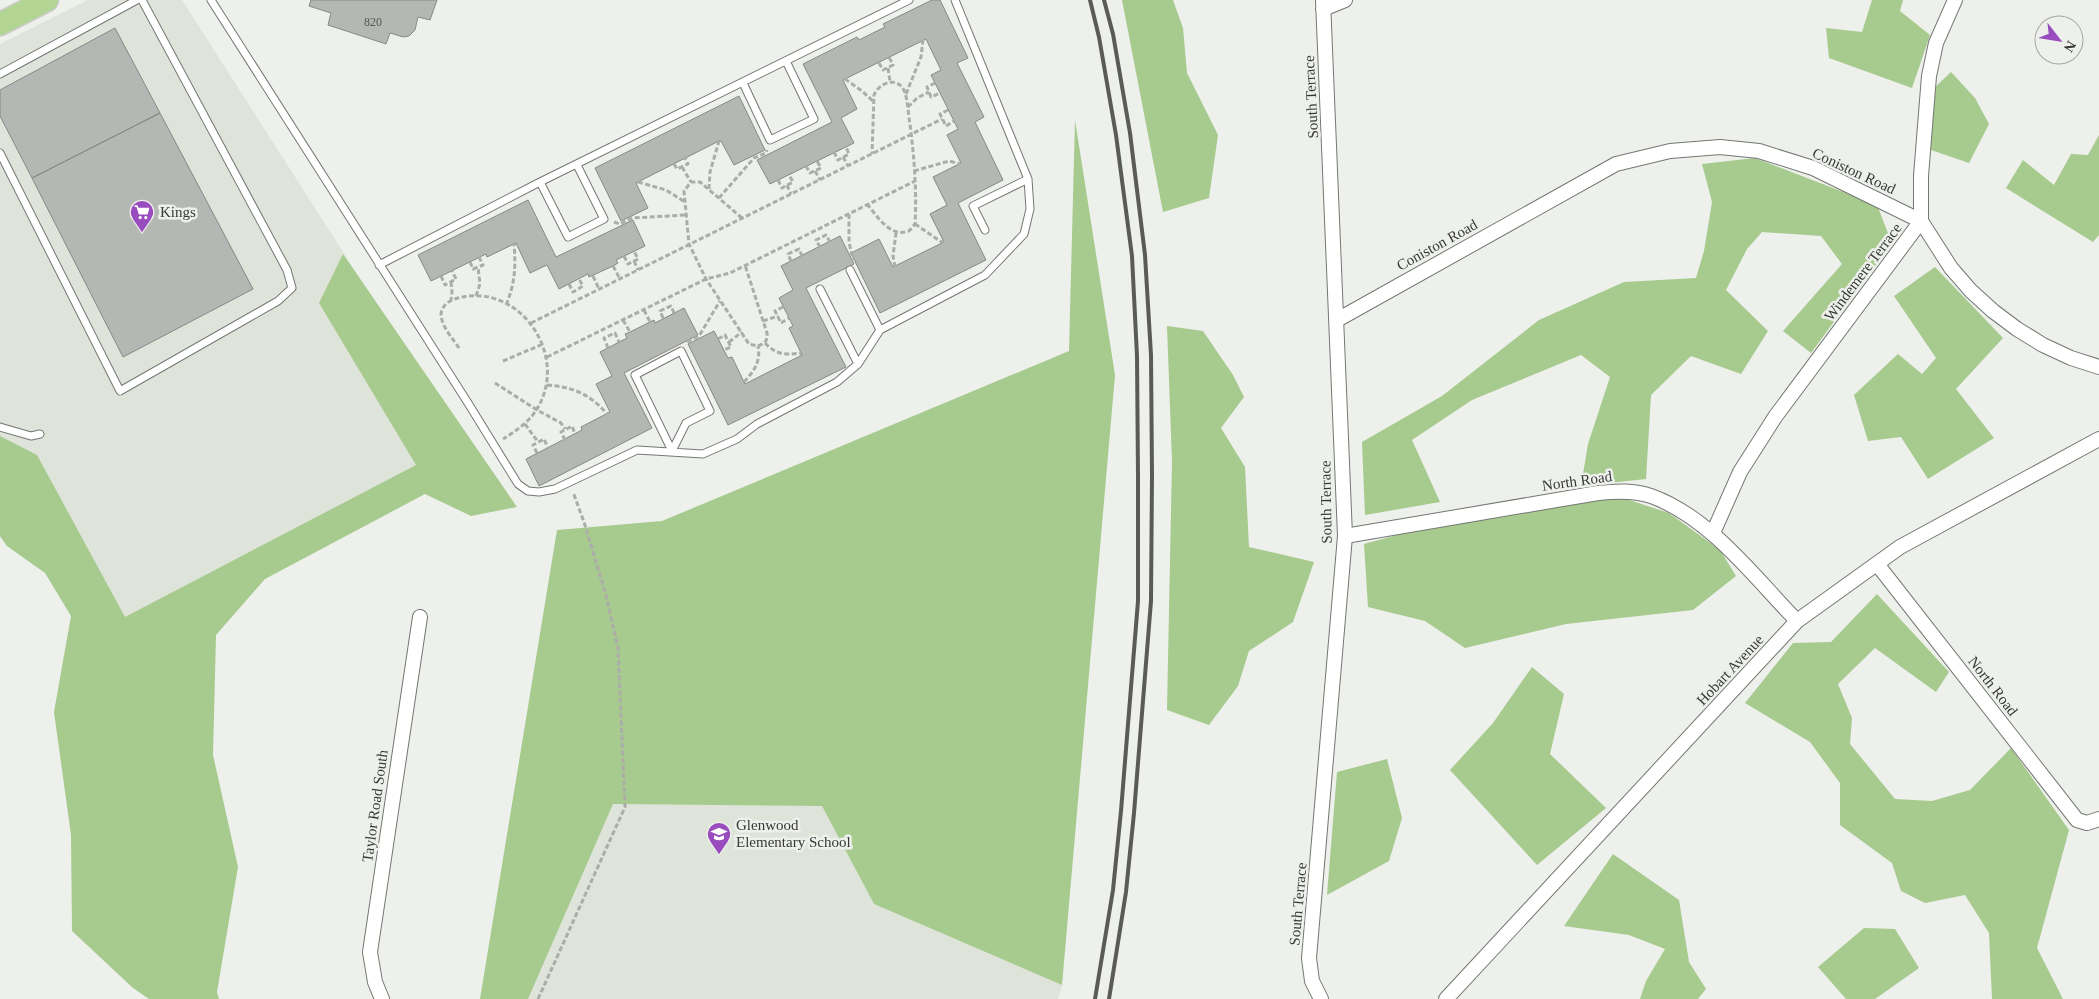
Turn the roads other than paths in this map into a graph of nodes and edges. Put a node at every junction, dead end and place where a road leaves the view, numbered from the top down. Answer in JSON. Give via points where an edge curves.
{"nodes":[{"id":1,"x":47,"y":0,"type":"edge"},
{"id":2,"x":137,"y":0,"type":"edge"},
{"id":3,"x":142,"y":0,"type":"edge"},
{"id":4,"x":211,"y":0,"type":"edge"},
{"id":5,"x":909,"y":0,"type":"edge"},
{"id":6,"x":955,"y":0,"type":"edge"},
{"id":7,"x":1345,"y":0,"type":"edge"},
{"id":8,"x":1955,"y":0,"type":"edge"},
{"id":9,"x":1323,"y":4,"type":"edge"},
{"id":10,"x":0,"y":24,"type":"edge"},
{"id":11,"x":786,"y":61,"type":"junction"},
{"id":12,"x":0,"y":74,"type":"edge"},
{"id":13,"x":743,"y":83,"type":"junction"},
{"id":14,"x":0,"y":153,"type":"edge"},
{"id":15,"x":576,"y":165,"type":"junction"},
{"id":16,"x":1028,"y":179,"type":"junction"},
{"id":17,"x":540,"y":182,"type":"junction"},
{"id":18,"x":1921,"y":222,"type":"junction"},
{"id":19,"x":984,"y":230,"type":"dead end"},
{"id":20,"x":379,"y":265,"type":"junction"},
{"id":21,"x":850,"y":270,"type":"road end"},
{"id":22,"x":820,"y":289,"type":"dead end"},
{"id":23,"x":1337,"y":320,"type":"junction"},
{"id":24,"x":880,"y":330,"type":"junction"},
{"id":25,"x":858,"y":364,"type":"junction"},
{"id":26,"x":2099,"y":367,"type":"edge"},
{"id":27,"x":0,"y":427,"type":"edge"},
{"id":28,"x":40,"y":434,"type":"dead end"},
{"id":29,"x":2099,"y":439,"type":"edge"},
{"id":30,"x":672,"y":451,"type":"junction"},
{"id":31,"x":1713,"y":533,"type":"junction"},
{"id":32,"x":1345,"y":536,"type":"junction"},
{"id":33,"x":1877,"y":564,"type":"junction"},
{"id":34,"x":420,"y":617,"type":"dead end"},
{"id":35,"x":1798,"y":621,"type":"junction"},
{"id":36,"x":2093,"y":821,"type":"edge"},
{"id":37,"x":382,"y":999,"type":"edge"},
{"id":38,"x":1321,"y":999,"type":"edge"},
{"id":39,"x":1446,"y":999,"type":"edge"}],
"edges":[{"from":1,"to":10,"type":"main road"},
{"from":2,"to":12,"type":"lane"},
{"from":3,"to":14,"type":"lane","via":[[287,270],[292,288],[278,301],[120,391]]},
{"from":4,"to":20,"type":"lane"},
{"from":5,"to":11,"type":"lane"},
{"from":6,"to":16,"type":"lane"},
{"from":7,"to":9,"type":"street"},
{"from":8,"to":18,"type":"street","name":"Windemere Terrace","via":[[1936,43],[1929,76],[1921,176]]},
{"from":9,"to":23,"type":"street","name":"South Terrace"},
{"from":11,"to":13,"type":"lane"},
{"from":11,"to":13,"type":"lane","via":[[814,119],[770,140]]},
{"from":13,"to":15,"type":"lane"},
{"from":15,"to":17,"type":"lane"},
{"from":15,"to":17,"type":"lane","via":[[604,219],[568,237]]},
{"from":16,"to":19,"type":"lane","via":[[973,206]]},
{"from":16,"to":24,"type":"lane","via":[[1030,208],[1024,234],[985,275]]},
{"from":17,"to":20,"type":"lane"},
{"from":18,"to":23,"type":"street","name":"Coniston Road","via":[[1813,168],[1759,151],[1720,147],[1670,152],[1616,164]]},
{"from":18,"to":26,"type":"street","via":[[1950,268],[1993,311],[2043,345]]},
{"from":18,"to":31,"type":"street","name":"Windemere Terrace","via":[[1775,417],[1740,472]]},
{"from":20,"to":30,"type":"lane","via":[[518,484],[528,491],[554,489],[637,450]]},
{"from":21,"to":24,"type":"lane"},
{"from":22,"to":25,"type":"lane"},
{"from":23,"to":32,"type":"street","name":"South Terrace"},
{"from":24,"to":25,"type":"lane"},
{"from":25,"to":30,"type":"lane","via":[[838,382],[757,424],[737,439],[703,454]]},
{"from":27,"to":28,"type":"lane","via":[[31,436]]},
{"from":29,"to":33,"type":"street","name":"Hobart Avenue","via":[[1900,547]]},
{"from":30,"to":30,"type":"lane","via":[[635,374],[681,352],[710,411],[686,423]]},
{"from":31,"to":32,"type":"street","name":"North Road","via":[[1651,496],[1623,490]]},
{"from":31,"to":35,"type":"street","name":"North Road"},
{"from":32,"to":38,"type":"street","name":"South Terrace","via":[[1309,958],[1312,981]]},
{"from":33,"to":35,"type":"street","name":"Hobart Avenue"},
{"from":33,"to":36,"type":"street","name":"North Road","via":[[2077,820]]},
{"from":34,"to":37,"type":"street","name":"Taylor Road South","via":[[370,952],[375,982]]},
{"from":35,"to":39,"type":"street","name":"Hobart Avenue"}]}
